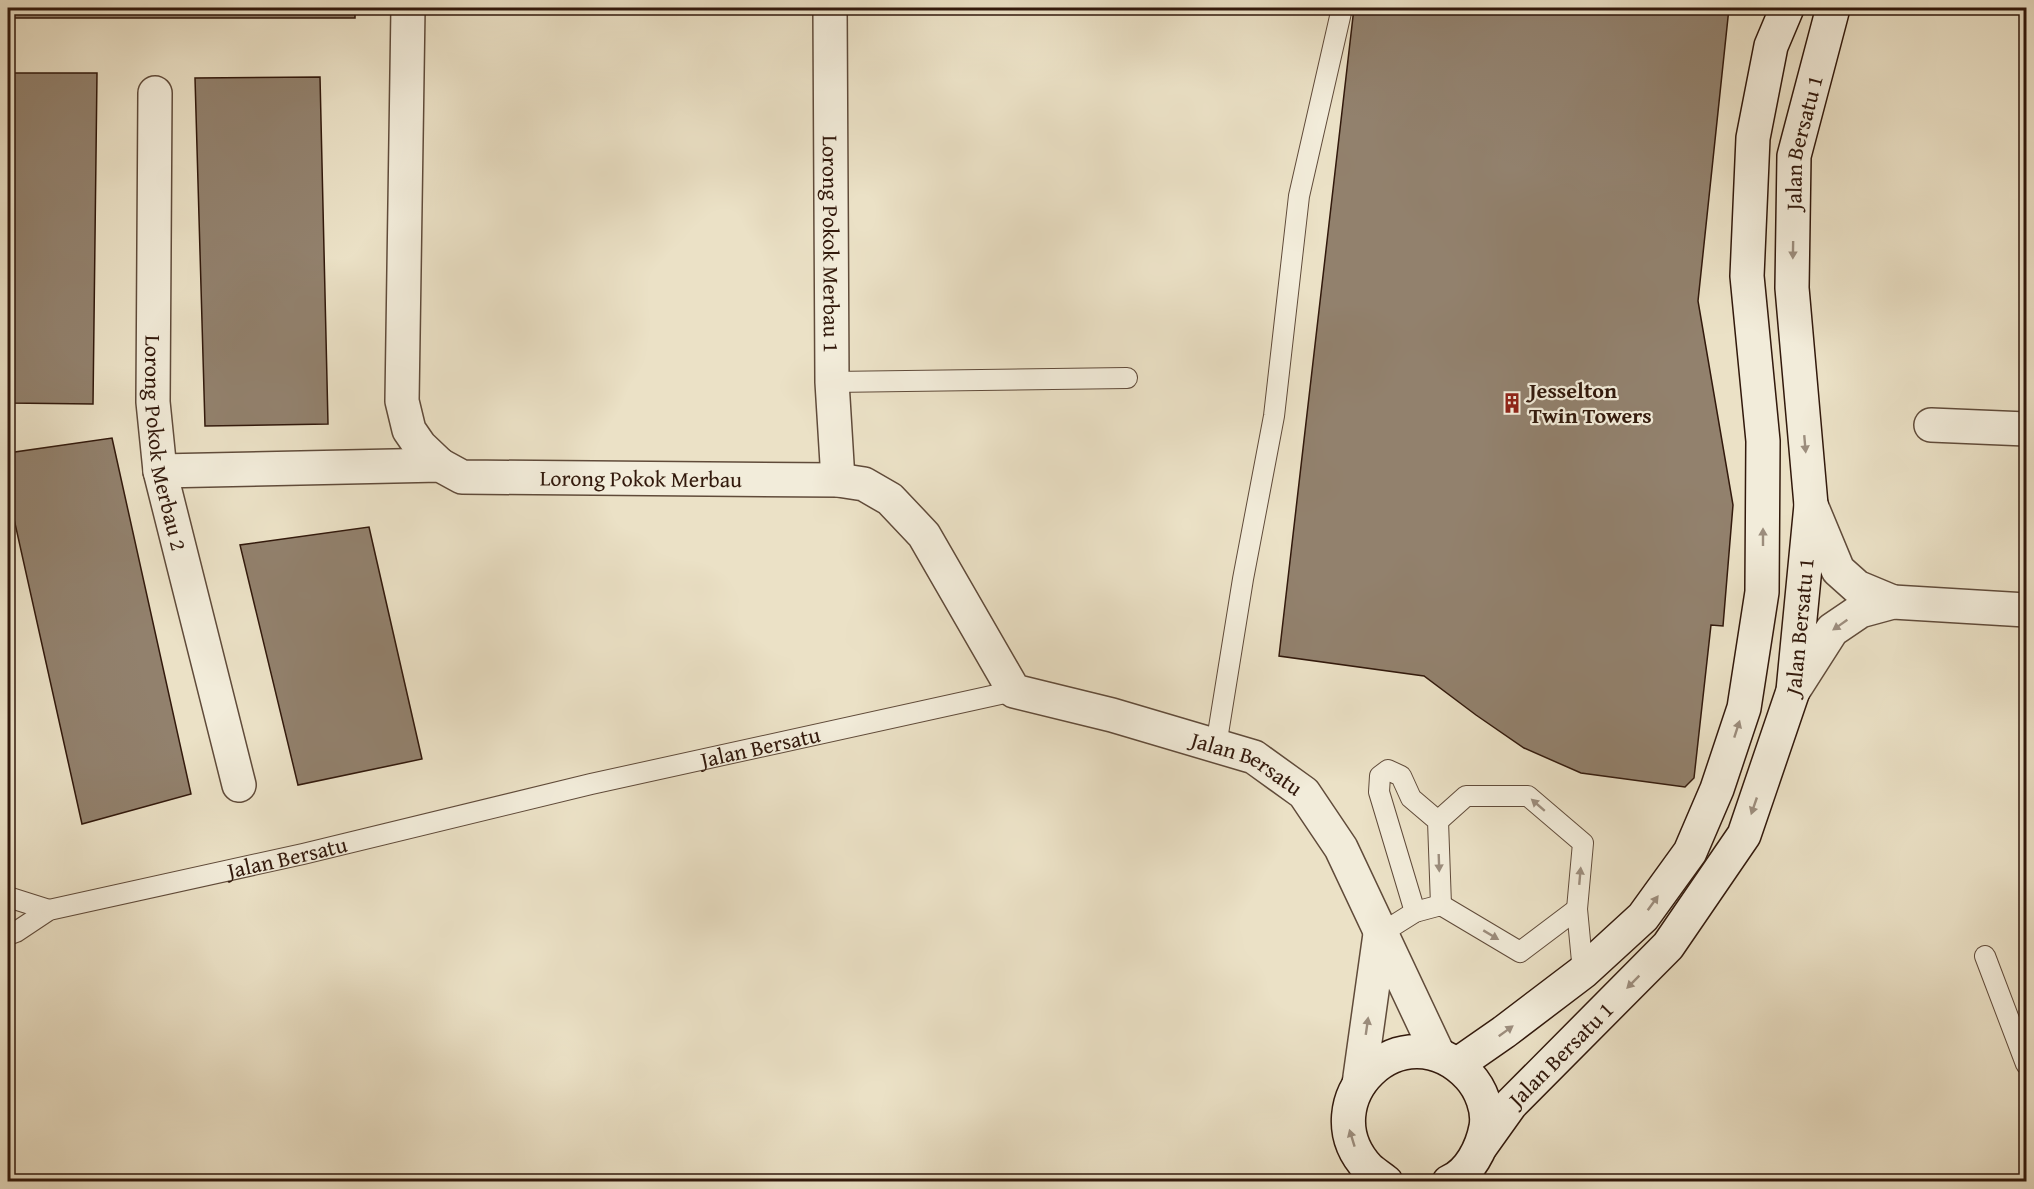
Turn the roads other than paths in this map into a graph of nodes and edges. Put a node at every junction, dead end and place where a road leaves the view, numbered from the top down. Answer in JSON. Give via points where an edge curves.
{"nodes":[{"id":1,"x":408,"y":8,"type":"edge"},
{"id":2,"x":830,"y":8,"type":"edge"},
{"id":3,"x":1342,"y":8,"type":"edge"},
{"id":4,"x":1787,"y":8,"type":"edge"},
{"id":5,"x":1833,"y":8,"type":"edge"},
{"id":6,"x":155,"y":93,"type":"dead end"},
{"id":7,"x":1127,"y":378,"type":"dead end"},
{"id":8,"x":832,"y":382,"type":"junction"},
{"id":9,"x":1931,"y":425,"type":"dead end"},
{"id":10,"x":2026,"y":429,"type":"edge"},
{"id":11,"x":440,"y":465,"type":"junction"},
{"id":12,"x":160,"y":471,"type":"junction"},
{"id":13,"x":838,"y":480,"type":"junction"},
{"id":14,"x":1810,"y":506,"type":"junction"},
{"id":15,"x":1893,"y":602,"type":"junction"},
{"id":16,"x":2026,"y":610,"type":"edge"},
{"id":17,"x":1793,"y":691,"type":"junction"},
{"id":18,"x":1014,"y":692,"type":"junction"},
{"id":19,"x":1216,"y":746,"type":"junction"},
{"id":20,"x":240,"y":785,"type":"dead end"},
{"id":21,"x":1438,"y":821,"type":"junction"},
{"id":22,"x":8,"y":897,"type":"edge"},
{"id":23,"x":1441,"y":905,"type":"junction"},
{"id":24,"x":8,"y":908,"type":"edge"},
{"id":25,"x":1577,"y":909,"type":"junction"},
{"id":26,"x":49,"y":910,"type":"junction"},
{"id":27,"x":1415,"y":912,"type":"junction"},
{"id":28,"x":12,"y":934,"type":"edge"},
{"id":29,"x":1380,"y":934,"type":"junction"},
{"id":30,"x":1985,"y":956,"type":"dead end"},
{"id":31,"x":1582,"y":972,"type":"junction"},
{"id":32,"x":1448,"y":1059,"type":"junction"},
{"id":33,"x":2026,"y":1064,"type":"edge"},
{"id":34,"x":1359,"y":1084,"type":"junction"},
{"id":35,"x":1468,"y":1169,"type":"edge"},
{"id":36,"x":1386,"y":1182,"type":"edge"}],
"edges":[{"from":1,"to":11,"type":"street","via":[[402,401],[409,430]]},
{"from":2,"to":8,"type":"street","name":"Lorong Pokok Merbau 1"},
{"from":3,"to":19,"type":"lane","via":[[1299,196],[1274,416]]},
{"from":31,"to":4,"type":"street","name":"Jalan Bersatu 1","one_way":true,"via":[[1643,917],[1690,852],[1718,789],[1744,708],[1762,592],[1762,441],[1747,276],[1753,138],[1770,46]]},
{"from":5,"to":14,"type":"street","name":"Jalan Bersatu 1","one_way":true,"via":[[1794,156],[1792,288]]},
{"from":6,"to":12,"type":"street","name":"Lorong Pokok Merbau 2","via":[[153,402]]},
{"from":7,"to":8,"type":"lane"},
{"from":8,"to":13,"type":"street","name":"Lorong Pokok Merbau 1"},
{"from":9,"to":10,"type":"street"},
{"from":11,"to":12,"type":"street","name":"Lorong Pokok Merbau"},
{"from":11,"to":13,"type":"street","name":"Lorong Pokok Merbau","via":[[462,477]]},
{"from":12,"to":20,"type":"street","name":"Lorong Pokok Merbau 2"},
{"from":13,"to":18,"type":"street","name":"Lorong Pokok Merbau","via":[[864,484],[890,499],[924,535]]},
{"from":14,"to":15,"type":"street","via":[[1838,570],[1857,587]]},
{"from":14,"to":17,"type":"street","name":"Jalan Bersatu 1"},
{"from":15,"to":16,"type":"street"},
{"from":15,"to":17,"type":"street","one_way":true,"via":[[1860,611],[1832,630]]},
{"from":17,"to":35,"type":"street","name":"Jalan Bersatu 1","one_way":true,"via":[[1744,835],[1700,900],[1668,946],[1511,1104]]},
{"from":18,"to":19,"type":"street","name":"Jalan Bersatu","via":[[1112,715]]},
{"from":18,"to":26,"type":"lane","name":"Jalan Bersatu","via":[[591,784]]},
{"from":19,"to":29,"type":"street","name":"Jalan Bersatu","via":[[1254,757],[1304,793],[1341,848]]},
{"from":21,"to":23,"type":"lane","one_way":true},
{"from":25,"to":21,"type":"lane","one_way":true,"via":[[1583,843],[1528,796],[1466,796]]},
{"from":21,"to":27,"type":"lane","via":[[1412,798],[1401,776],[1388,770],[1380,776],[1379,792]]},
{"from":22,"to":26,"type":"lane"},
{"from":23,"to":25,"type":"lane","one_way":true,"via":[[1520,952]]},
{"from":23,"to":27,"type":"lane"},
{"from":24,"to":28,"type":"lane","name":"Jalan Bersatu"},
{"from":25,"to":31,"type":"lane"},
{"from":26,"to":28,"type":"lane","name":"Jalan Bersatu"},
{"from":27,"to":29,"type":"lane"},
{"from":29,"to":32,"type":"street","name":"Jalan Bersatu"},
{"from":34,"to":29,"type":"street","one_way":true},
{"from":30,"to":33,"type":"lane"},
{"from":32,"to":31,"type":"street","name":"Jalan Bersatu 1","one_way":true,"via":[[1504,1032]]},
{"from":32,"to":34,"type":"street","via":[[1415,1051],[1393,1055],[1374,1067]]},
{"from":32,"to":35,"type":"street","name":"Jalan Bersatu","via":[[1474,1081],[1484,1101],[1486,1124]]},
{"from":36,"to":34,"type":"street","one_way":true,"via":[[1368,1168],[1355,1149],[1349,1128],[1350,1105]]}]}
